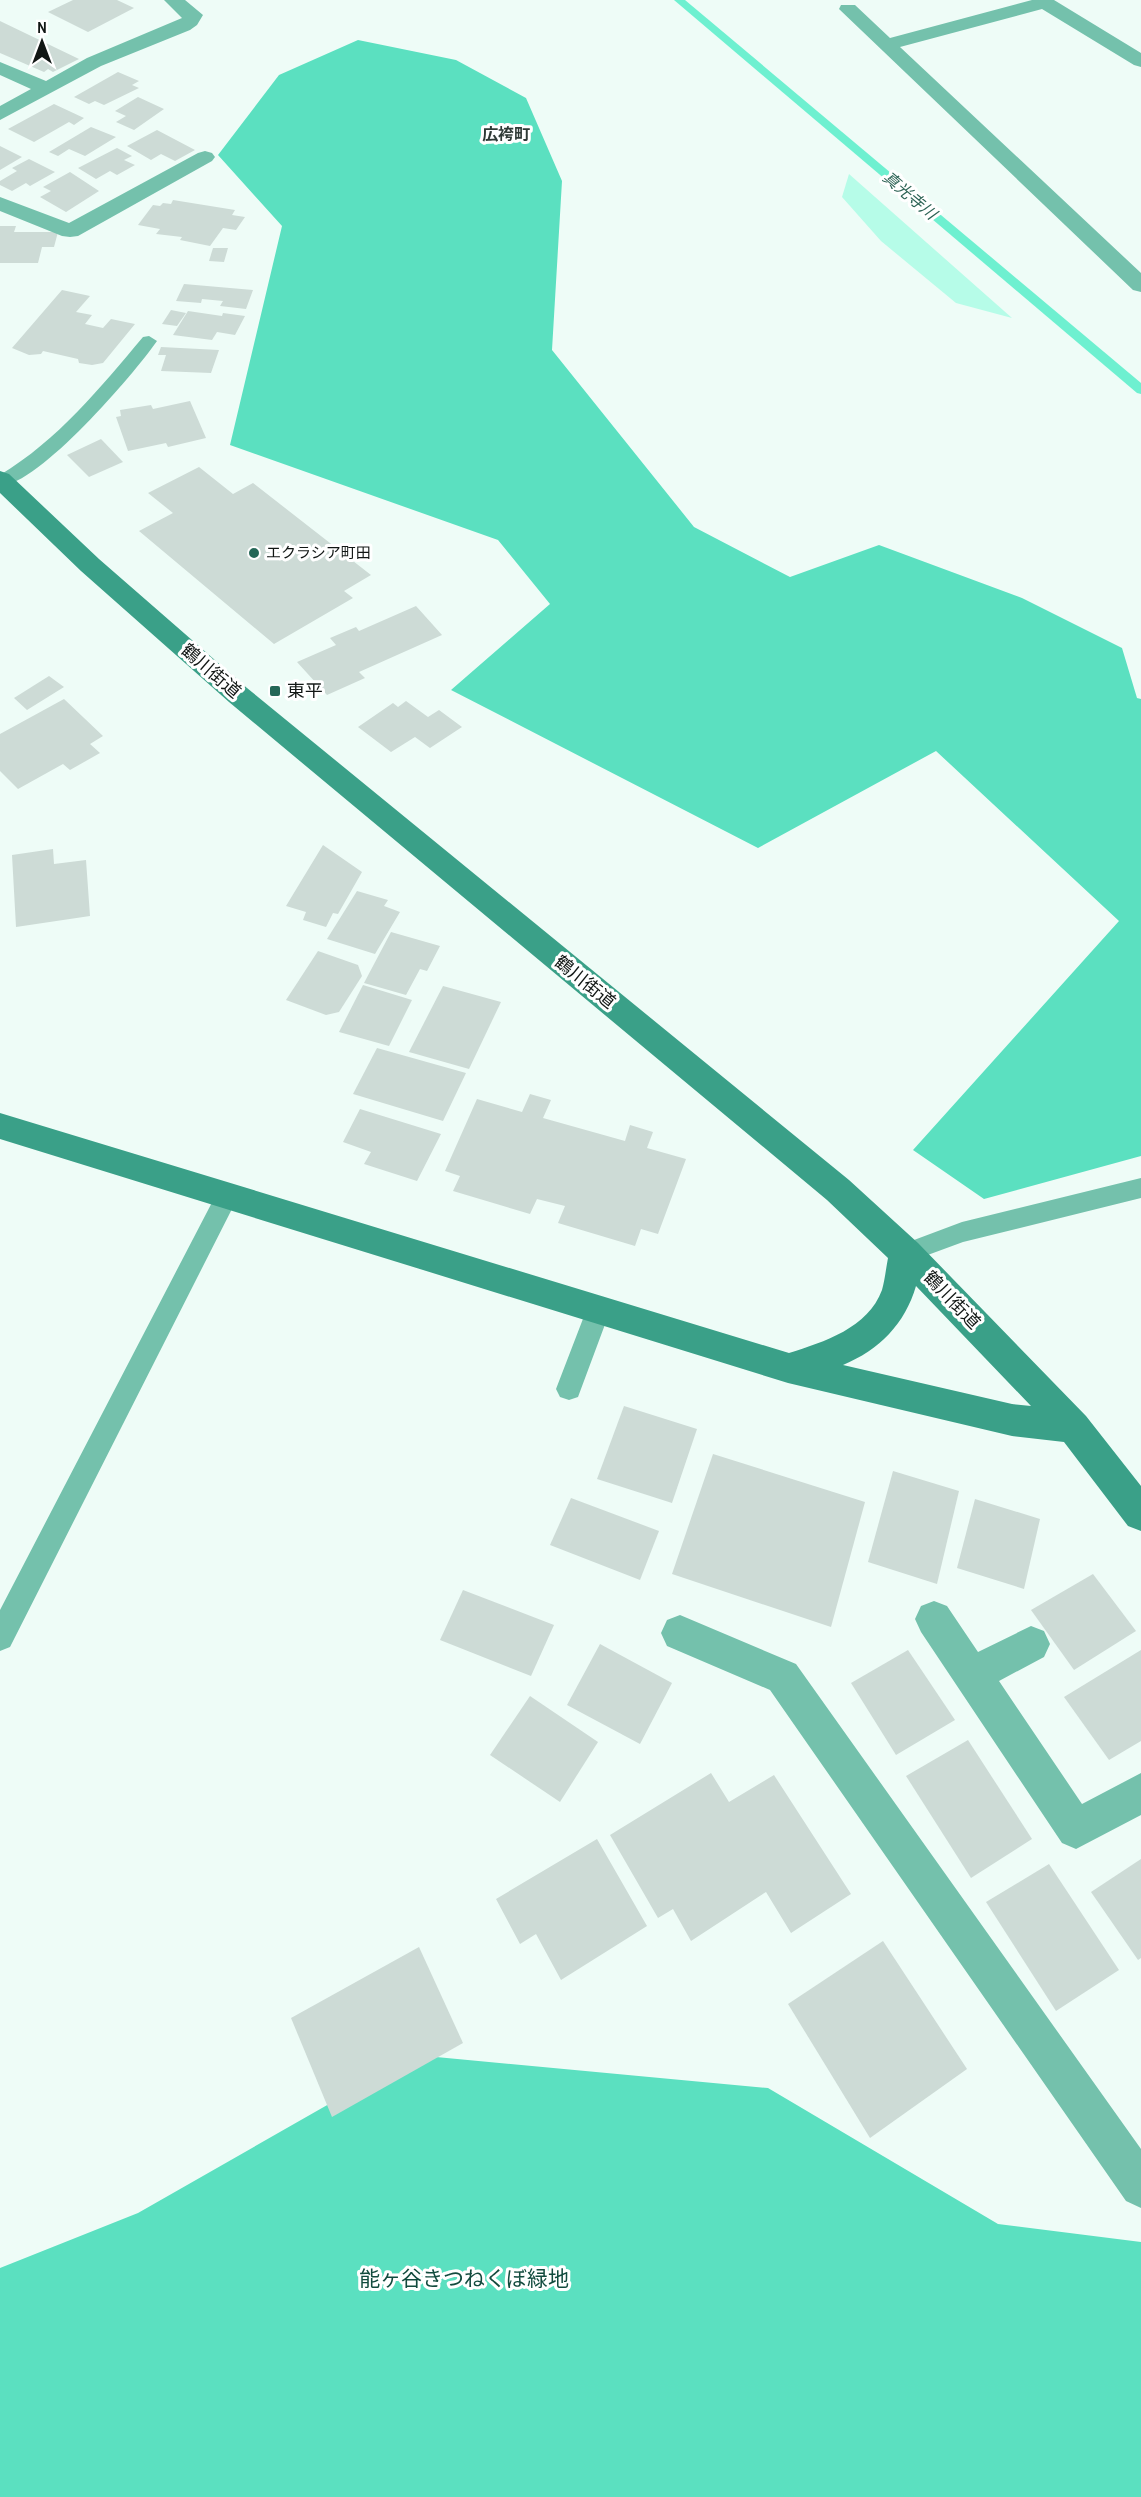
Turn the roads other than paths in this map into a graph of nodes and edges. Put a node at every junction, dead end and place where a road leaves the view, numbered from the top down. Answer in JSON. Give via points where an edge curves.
{"nodes":[{"id":1,"x":173,"y":0,"type":"edge"},
{"id":2,"x":1043,"y":1,"type":"edge"},
{"id":3,"x":848,"y":9,"type":"dead end"},
{"id":4,"x":886,"y":45,"type":"junction"},
{"id":5,"x":1141,"y":61,"type":"edge"},
{"id":6,"x":0,"y":68,"type":"edge"},
{"id":7,"x":46,"y":88,"type":"junction"},
{"id":8,"x":0,"y":114,"type":"edge"},
{"id":9,"x":205,"y":157,"type":"dead end"},
{"id":10,"x":0,"y":202,"type":"edge"},
{"id":11,"x":1141,"y":285,"type":"edge"},
{"id":12,"x":149,"y":341,"type":"dead end"},
{"id":13,"x":1,"y":480,"type":"edge"},
{"id":14,"x":0,"y":1126,"type":"edge"},
{"id":15,"x":1141,"y":1188,"type":"edge"},
{"id":16,"x":227,"y":1196,"type":"junction"},
{"id":17,"x":906,"y":1252,"type":"junction"},
{"id":18,"x":598,"y":1311,"type":"junction"},
{"id":19,"x":788,"y":1368,"type":"junction"},
{"id":20,"x":569,"y":1389,"type":"dead end"},
{"id":21,"x":1074,"y":1427,"type":"junction"},
{"id":22,"x":1141,"y":1514,"type":"edge"},
{"id":23,"x":934,"y":1619,"type":"dead end"},
{"id":24,"x":680,"y":1633,"type":"dead end"},
{"id":25,"x":0,"y":1638,"type":"edge"},
{"id":26,"x":1030,"y":1644,"type":"dead end"},
{"id":27,"x":972,"y":1675,"type":"junction"},
{"id":28,"x":1141,"y":1793,"type":"edge"},
{"id":29,"x":1141,"y":2186,"type":"edge"}],
"edges":[{"from":1,"to":7,"type":"street","via":[[193,15],[183,26],[94,62]]},
{"from":2,"to":4,"type":"street"},
{"from":2,"to":5,"type":"street"},
{"from":3,"to":4,"type":"street"},
{"from":4,"to":11,"type":"street"},
{"from":6,"to":7,"type":"street"},
{"from":7,"to":8,"type":"street"},
{"from":9,"to":10,"type":"street","via":[[70,231]]},
{"from":12,"to":13,"type":"lane","via":[[93,407],[36,461]]},
{"from":13,"to":17,"type":"main road","name":"鶴川街道","via":[[90,565],[238,695],[801,1159]]},
{"from":14,"to":16,"type":"main road"},
{"from":15,"to":17,"type":"lane","via":[[962,1232]]},
{"from":16,"to":18,"type":"main road"},
{"from":16,"to":25,"type":"lane"},
{"from":17,"to":19,"type":"main road","via":[[898,1292],[877,1325],[858,1343]]},
{"from":17,"to":21,"type":"main road","name":"鶴川街道"},
{"from":18,"to":19,"type":"main road"},
{"from":18,"to":20,"type":"lane"},
{"from":19,"to":21,"type":"main road","via":[[1012,1420]]},
{"from":21,"to":22,"type":"main road","name":"鶴川街道"},
{"from":23,"to":27,"type":"street"},
{"from":24,"to":29,"type":"street","via":[[783,1677]]},
{"from":26,"to":27,"type":"street"},
{"from":27,"to":28,"type":"street","via":[[1077,1829]]}]}
